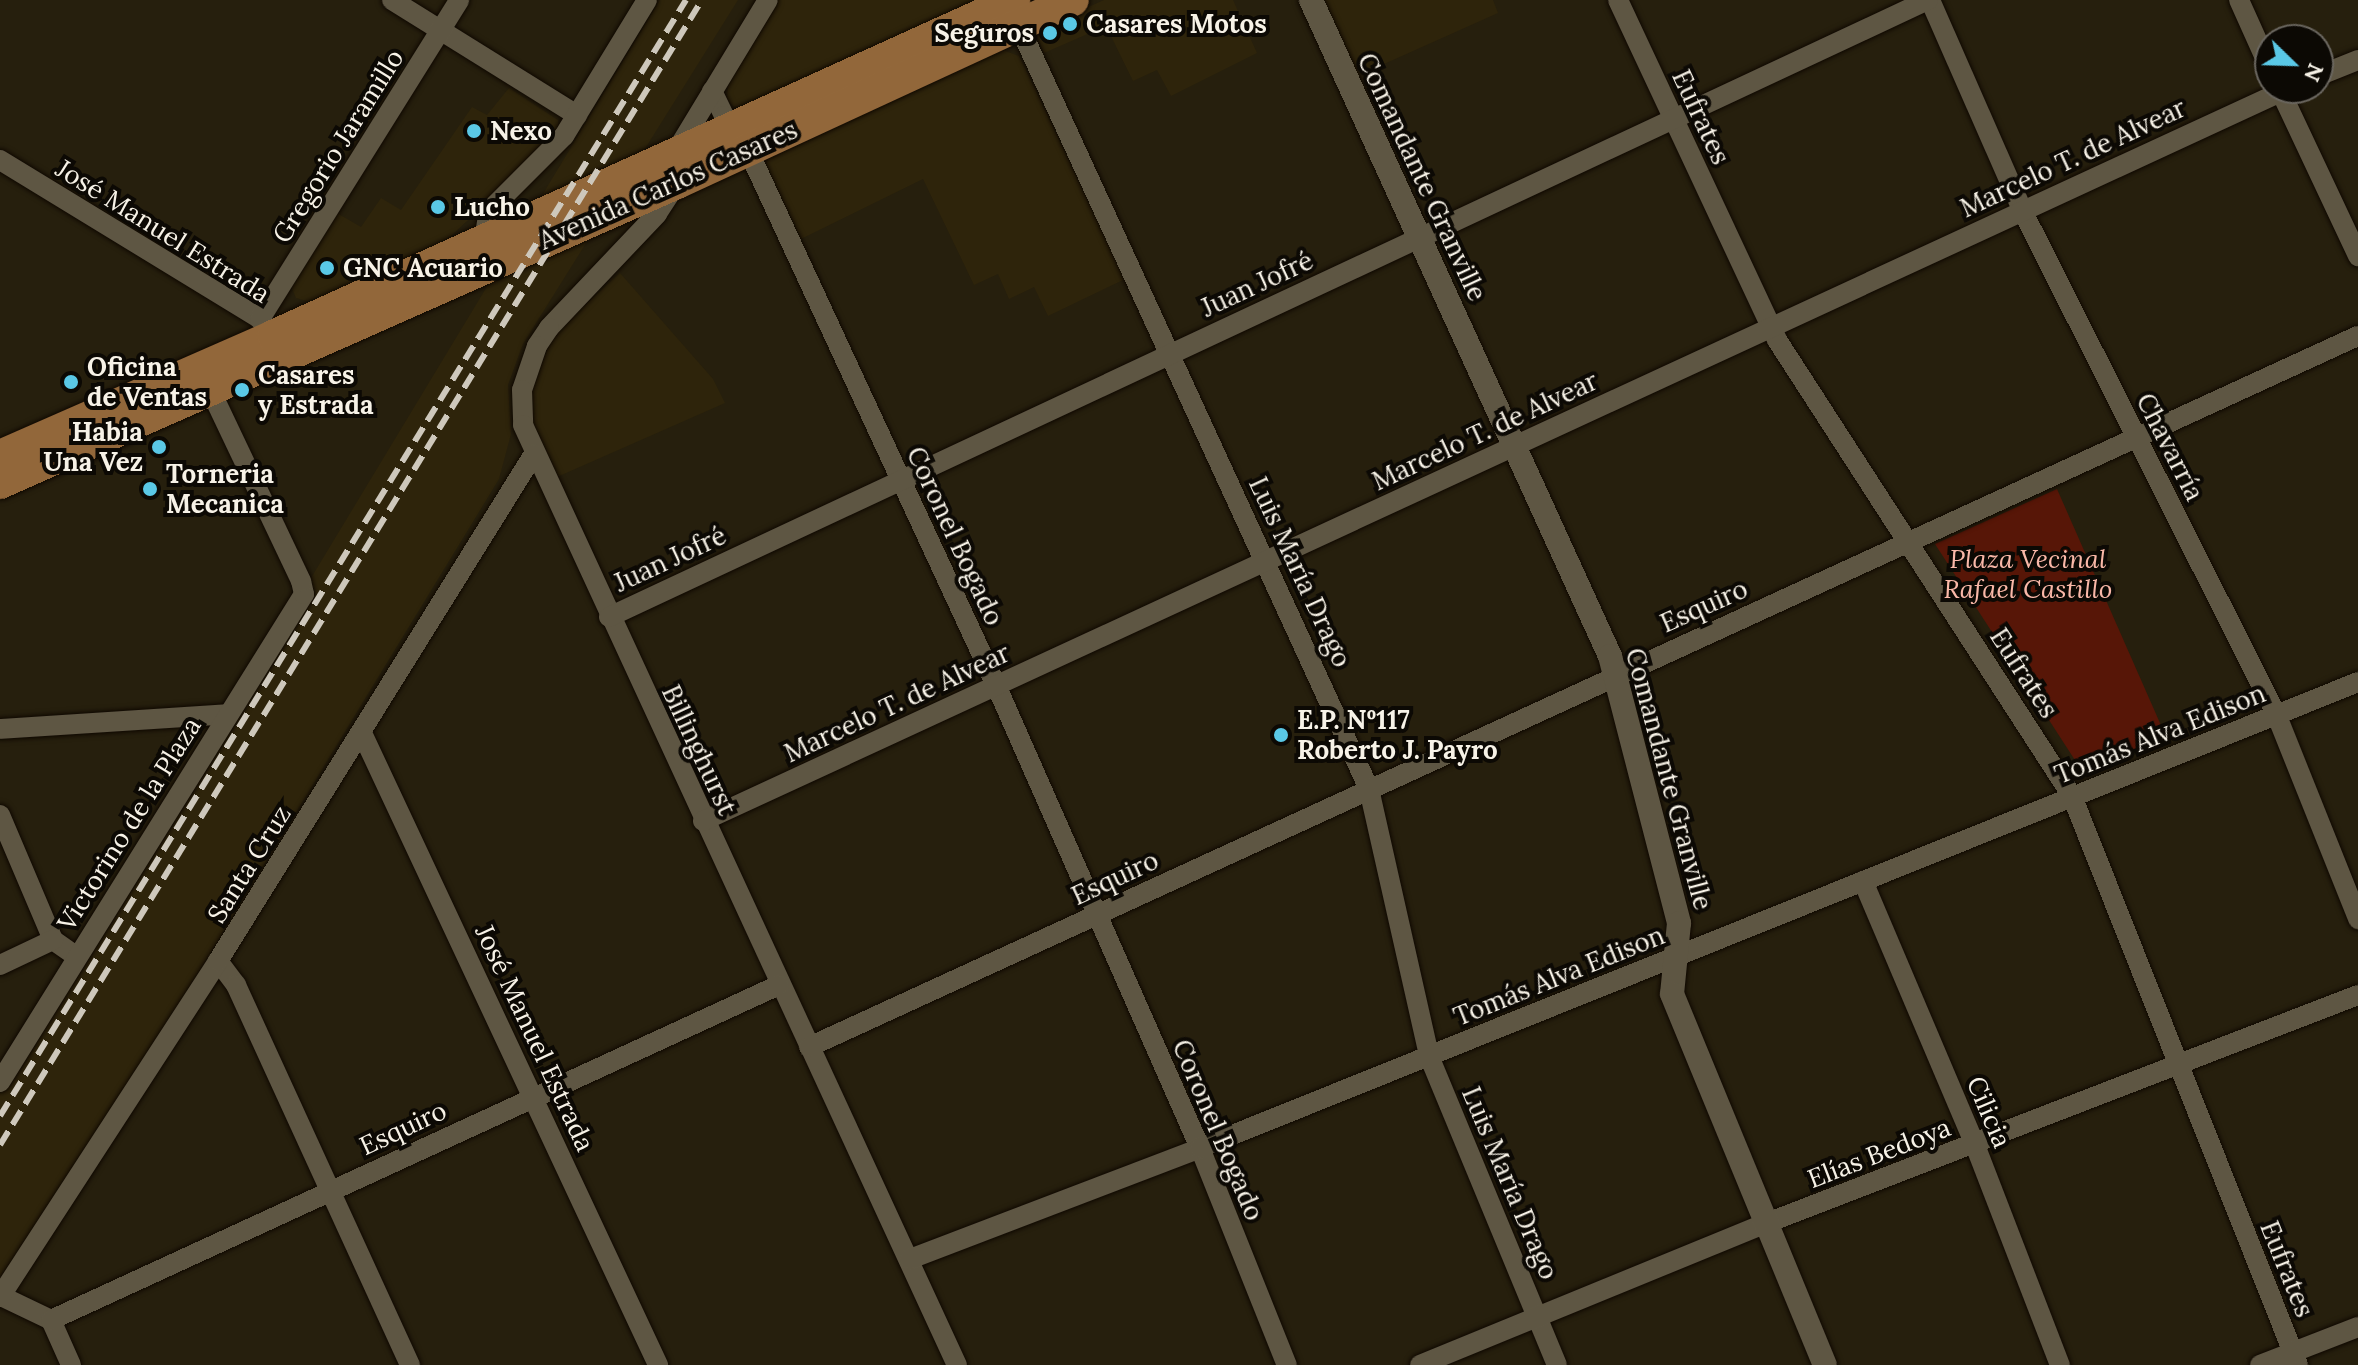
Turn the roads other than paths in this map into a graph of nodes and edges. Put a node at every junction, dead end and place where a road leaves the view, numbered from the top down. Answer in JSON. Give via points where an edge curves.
{"nodes":[{"id":1,"x":392,"y":0,"type":"edge"},
{"id":2,"x":459,"y":0,"type":"edge"},
{"id":3,"x":647,"y":0,"type":"edge"},
{"id":4,"x":768,"y":0,"type":"edge"},
{"id":5,"x":1073,"y":0,"type":"edge"},
{"id":6,"x":1311,"y":0,"type":"edge"},
{"id":7,"x":1618,"y":0,"type":"edge"},
{"id":8,"x":1929,"y":0,"type":"edge"},
{"id":9,"x":2239,"y":0,"type":"edge"},
{"id":10,"x":1012,"y":7,"type":"edge"},
{"id":11,"x":441,"y":30,"type":"junction"},
{"id":12,"x":2254,"y":33,"type":"edge"},
{"id":13,"x":2358,"y":60,"type":"edge"},
{"id":14,"x":2334,"y":70,"type":"edge"},
{"id":15,"x":712,"y":91,"type":"junction"},
{"id":16,"x":2254,"y":102,"type":"edge"},
{"id":17,"x":2290,"y":104,"type":"edge"},
{"id":18,"x":577,"y":115,"type":"junction"},
{"id":19,"x":1674,"y":121,"type":"junction"},
{"id":20,"x":741,"y":139,"type":"junction"},
{"id":21,"x":677,"y":150,"type":"junction"},
{"id":22,"x":0,"y":160,"type":"edge"},
{"id":23,"x":677,"y":183,"type":"junction"},
{"id":24,"x":2022,"y":210,"type":"junction"},
{"id":25,"x":1418,"y":238,"type":"junction"},
{"id":26,"x":484,"y":241,"type":"junction"},
{"id":27,"x":2358,"y":256,"type":"edge"},
{"id":28,"x":1771,"y":327,"type":"junction"},
{"id":29,"x":2358,"y":336,"type":"edge"},
{"id":30,"x":272,"y":339,"type":"junction"},
{"id":31,"x":1169,"y":353,"type":"junction"},
{"id":32,"x":205,"y":380,"type":"junction"},
{"id":33,"x":2137,"y":438,"type":"junction"},
{"id":34,"x":1515,"y":447,"type":"junction"},
{"id":35,"x":534,"y":454,"type":"junction"},
{"id":36,"x":0,"y":456,"type":"edge"},
{"id":37,"x":899,"y":480,"type":"junction"},
{"id":38,"x":0,"y":483,"type":"edge"},
{"id":39,"x":1908,"y":543,"type":"junction"},
{"id":40,"x":1267,"y":560,"type":"junction"},
{"id":41,"x":609,"y":617,"type":"junction"},
{"id":42,"x":1616,"y":674,"type":"junction"},
{"id":43,"x":2358,"y":682,"type":"edge"},
{"id":44,"x":996,"y":685,"type":"junction"},
{"id":45,"x":229,"y":714,"type":"junction"},
{"id":46,"x":2277,"y":716,"type":"junction"},
{"id":47,"x":0,"y":729,"type":"edge"},
{"id":48,"x":362,"y":733,"type":"junction"},
{"id":49,"x":1369,"y":789,"type":"junction"},
{"id":50,"x":2072,"y":796,"type":"junction"},
{"id":51,"x":0,"y":815,"type":"edge"},
{"id":52,"x":703,"y":821,"type":"junction"},
{"id":53,"x":1863,"y":881,"type":"junction"},
{"id":54,"x":1098,"y":914,"type":"junction"},
{"id":55,"x":2358,"y":919,"type":"edge"},
{"id":56,"x":53,"y":940,"type":"junction"},
{"id":57,"x":77,"y":957,"type":"junction"},
{"id":58,"x":1674,"y":958,"type":"junction"},
{"id":59,"x":218,"y":961,"type":"junction"},
{"id":60,"x":0,"y":965,"type":"edge"},
{"id":61,"x":779,"y":985,"type":"junction"},
{"id":62,"x":2358,"y":995,"type":"edge"},
{"id":63,"x":809,"y":1047,"type":"junction"},
{"id":64,"x":1429,"y":1056,"type":"junction"},
{"id":65,"x":2179,"y":1066,"type":"junction"},
{"id":66,"x":0,"y":1082,"type":"edge"},
{"id":67,"x":535,"y":1096,"type":"junction"},
{"id":68,"x":1975,"y":1145,"type":"junction"},
{"id":69,"x":1200,"y":1148,"type":"junction"},
{"id":70,"x":331,"y":1190,"type":"junction"},
{"id":71,"x":1767,"y":1223,"type":"junction"},
{"id":72,"x":910,"y":1259,"type":"junction"},
{"id":73,"x":0,"y":1296,"type":"edge"},
{"id":74,"x":1539,"y":1318,"type":"junction"},
{"id":75,"x":51,"y":1320,"type":"junction"},
{"id":76,"x":2358,"y":1327,"type":"edge"},
{"id":77,"x":2295,"y":1359,"type":"edge"},
{"id":78,"x":71,"y":1365,"type":"edge"},
{"id":79,"x":410,"y":1365,"type":"edge"},
{"id":80,"x":658,"y":1365,"type":"edge"},
{"id":81,"x":957,"y":1365,"type":"edge"},
{"id":82,"x":1287,"y":1365,"type":"edge"},
{"id":83,"x":1420,"y":1365,"type":"edge"},
{"id":84,"x":1557,"y":1365,"type":"edge"},
{"id":85,"x":1825,"y":1365,"type":"edge"},
{"id":86,"x":2060,"y":1365,"type":"edge"},
{"id":87,"x":2260,"y":1365,"type":"edge"}],
"edges":[{"from":1,"to":11,"type":"street"},
{"from":2,"to":11,"type":"street","name":"Gregorio Jaramillo"},
{"from":3,"to":18,"type":"street"},
{"from":4,"to":15,"type":"street"},
{"from":5,"to":10,"type":"main road","name":"Avenida Carlos Casares"},
{"from":6,"to":25,"type":"street","name":"Comandante Granville"},
{"from":7,"to":19,"type":"street","name":"Eufrates"},
{"from":8,"to":19,"type":"street","name":"Juan Jofré"},
{"from":8,"to":24,"type":"street","name":"Chavarría"},
{"from":9,"to":12,"type":"street"},
{"from":10,"to":20,"type":"main road","name":"Avenida Carlos Casares"},
{"from":10,"to":31,"type":"street","name":"Luis María Drago"},
{"from":11,"to":18,"type":"street"},
{"from":11,"to":30,"type":"street","name":"Gregorio Jaramillo"},
{"from":13,"to":14,"type":"street"},
{"from":15,"to":20,"type":"street","name":"Coronel Bogado"},
{"from":15,"to":21,"type":"street"},
{"from":16,"to":24,"type":"street","name":"Marcelo T. de Alvear"},
{"from":17,"to":27,"type":"street"},
{"from":18,"to":26,"type":"street","via":[[564,136],[489,211]]},
{"from":19,"to":25,"type":"street","name":"Juan Jofré"},
{"from":19,"to":28,"type":"street","name":"Eufrates"},
{"from":20,"to":21,"type":"main road","name":"Avenida Carlos Casares"},
{"from":20,"to":23,"type":"main road","name":"Avenida Carlos Casares"},
{"from":20,"to":37,"type":"street","name":"Coronel Bogado"},
{"from":21,"to":26,"type":"main road","name":"Avenida Carlos Casares"},
{"from":22,"to":30,"type":"street","name":"José Manuel Estrada"},
{"from":23,"to":30,"type":"main road","name":"Avenida Carlos Casares","via":[[450,281]]},
{"from":23,"to":35,"type":"street","name":"Billinghurst","via":[[657,214],[537,346],[520,409]]},
{"from":24,"to":28,"type":"street","name":"Marcelo T. de Alvear"},
{"from":24,"to":33,"type":"street","name":"Chavarría"},
{"from":25,"to":31,"type":"street","name":"Juan Jofré"},
{"from":25,"to":34,"type":"street","name":"Comandante Granville"},
{"from":26,"to":30,"type":"main road","name":"Avenida Carlos Casares"},
{"from":28,"to":34,"type":"street","name":"Marcelo T. de Alvear"},
{"from":28,"to":39,"type":"street","name":"Eufrates"},
{"from":29,"to":33,"type":"street","name":"Esquiro"},
{"from":30,"to":32,"type":"main road","name":"Avenida Carlos Casares"},
{"from":31,"to":37,"type":"street","name":"Juan Jofré"},
{"from":31,"to":40,"type":"street","name":"Luis María Drago"},
{"from":32,"to":36,"type":"main road","name":"Avenida Carlos Casares"},
{"from":32,"to":38,"type":"main road","name":"Avenida Carlos Casares"},
{"from":32,"to":45,"type":"street","name":"Victorino de la Plaza","via":[[304,594]]},
{"from":33,"to":39,"type":"street","name":"Esquiro"},
{"from":33,"to":46,"type":"street","name":"Chavarría"},
{"from":34,"to":40,"type":"street","name":"Marcelo T. de Alvear"},
{"from":34,"to":42,"type":"street","name":"Comandante Granville"},
{"from":35,"to":41,"type":"street","name":"Billinghurst"},
{"from":35,"to":48,"type":"street","name":"Santa Cruz"},
{"from":37,"to":41,"type":"street","name":"Juan Jofré"},
{"from":37,"to":44,"type":"street","name":"Coronel Bogado"},
{"from":39,"to":42,"type":"street","name":"Esquiro"},
{"from":39,"to":50,"type":"street","name":"Eufrates"},
{"from":40,"to":44,"type":"street","name":"Marcelo T. de Alvear"},
{"from":40,"to":49,"type":"street","name":"Luis María Drago"},
{"from":41,"to":52,"type":"street","name":"Billinghurst"},
{"from":42,"to":49,"type":"street","name":"Esquiro"},
{"from":42,"to":58,"type":"street","name":"Comandante Granville","via":[[1679,923]]},
{"from":43,"to":46,"type":"street","name":"Tomás Alva Edison"},
{"from":44,"to":52,"type":"street","name":"Marcelo T. de Alvear"},
{"from":44,"to":54,"type":"street","name":"Coronel Bogado"},
{"from":45,"to":47,"type":"street"},
{"from":45,"to":57,"type":"street","name":"Victorino de la Plaza"},
{"from":46,"to":50,"type":"street","name":"Tomás Alva Edison"},
{"from":46,"to":55,"type":"street","name":"Chavarría"},
{"from":48,"to":59,"type":"street","name":"Santa Cruz"},
{"from":48,"to":67,"type":"street","name":"José Manuel Estrada"},
{"from":49,"to":54,"type":"street","name":"Esquiro"},
{"from":49,"to":64,"type":"street","name":"Luis María Drago"},
{"from":50,"to":53,"type":"street","name":"Tomás Alva Edison"},
{"from":50,"to":65,"type":"street","name":"Eufrates"},
{"from":51,"to":56,"type":"street"},
{"from":52,"to":61,"type":"street","name":"Billinghurst"},
{"from":53,"to":58,"type":"street","name":"Tomás Alva Edison"},
{"from":53,"to":68,"type":"street","name":"Cilicia"},
{"from":54,"to":63,"type":"street","name":"Esquiro"},
{"from":54,"to":69,"type":"street","name":"Coronel Bogado"},
{"from":56,"to":57,"type":"street"},
{"from":56,"to":60,"type":"street"},
{"from":57,"to":66,"type":"street","name":"Victorino de la Plaza"},
{"from":58,"to":64,"type":"street","name":"Tomás Alva Edison"},
{"from":58,"to":71,"type":"street","name":"Comandante Granville","via":[[1672,994]]},
{"from":59,"to":70,"type":"street","via":[[236,985]]},
{"from":59,"to":73,"type":"street","name":"Santa Cruz"},
{"from":61,"to":63,"type":"street","name":"Billinghurst"},
{"from":61,"to":67,"type":"street","name":"Esquiro"},
{"from":62,"to":65,"type":"street","name":"Elías Bedoya"},
{"from":63,"to":72,"type":"street","name":"Billinghurst"},
{"from":64,"to":69,"type":"street","name":"Tomás Alva Edison"},
{"from":64,"to":74,"type":"street","name":"Luis María Drago"},
{"from":65,"to":68,"type":"street","name":"Elías Bedoya"},
{"from":65,"to":77,"type":"street","name":"Eufrates"},
{"from":67,"to":70,"type":"street","name":"Esquiro"},
{"from":67,"to":80,"type":"street","name":"José Manuel Estrada"},
{"from":68,"to":71,"type":"street","name":"Elías Bedoya"},
{"from":68,"to":86,"type":"street","name":"Cilicia"},
{"from":69,"to":72,"type":"street","name":"Tomás Alva Edison"},
{"from":69,"to":82,"type":"street","name":"Coronel Bogado"},
{"from":70,"to":75,"type":"street","name":"Esquiro"},
{"from":70,"to":79,"type":"street"},
{"from":71,"to":74,"type":"street","name":"Elías Bedoya"},
{"from":71,"to":85,"type":"street","name":"Comandante Granville"},
{"from":72,"to":81,"type":"street","name":"Billinghurst"},
{"from":73,"to":75,"type":"street"},
{"from":74,"to":83,"type":"street","name":"Elías Bedoya"},
{"from":74,"to":84,"type":"street","name":"Luis María Drago"},
{"from":75,"to":78,"type":"street"},
{"from":76,"to":77,"type":"street"},
{"from":77,"to":87,"type":"street"}]}
